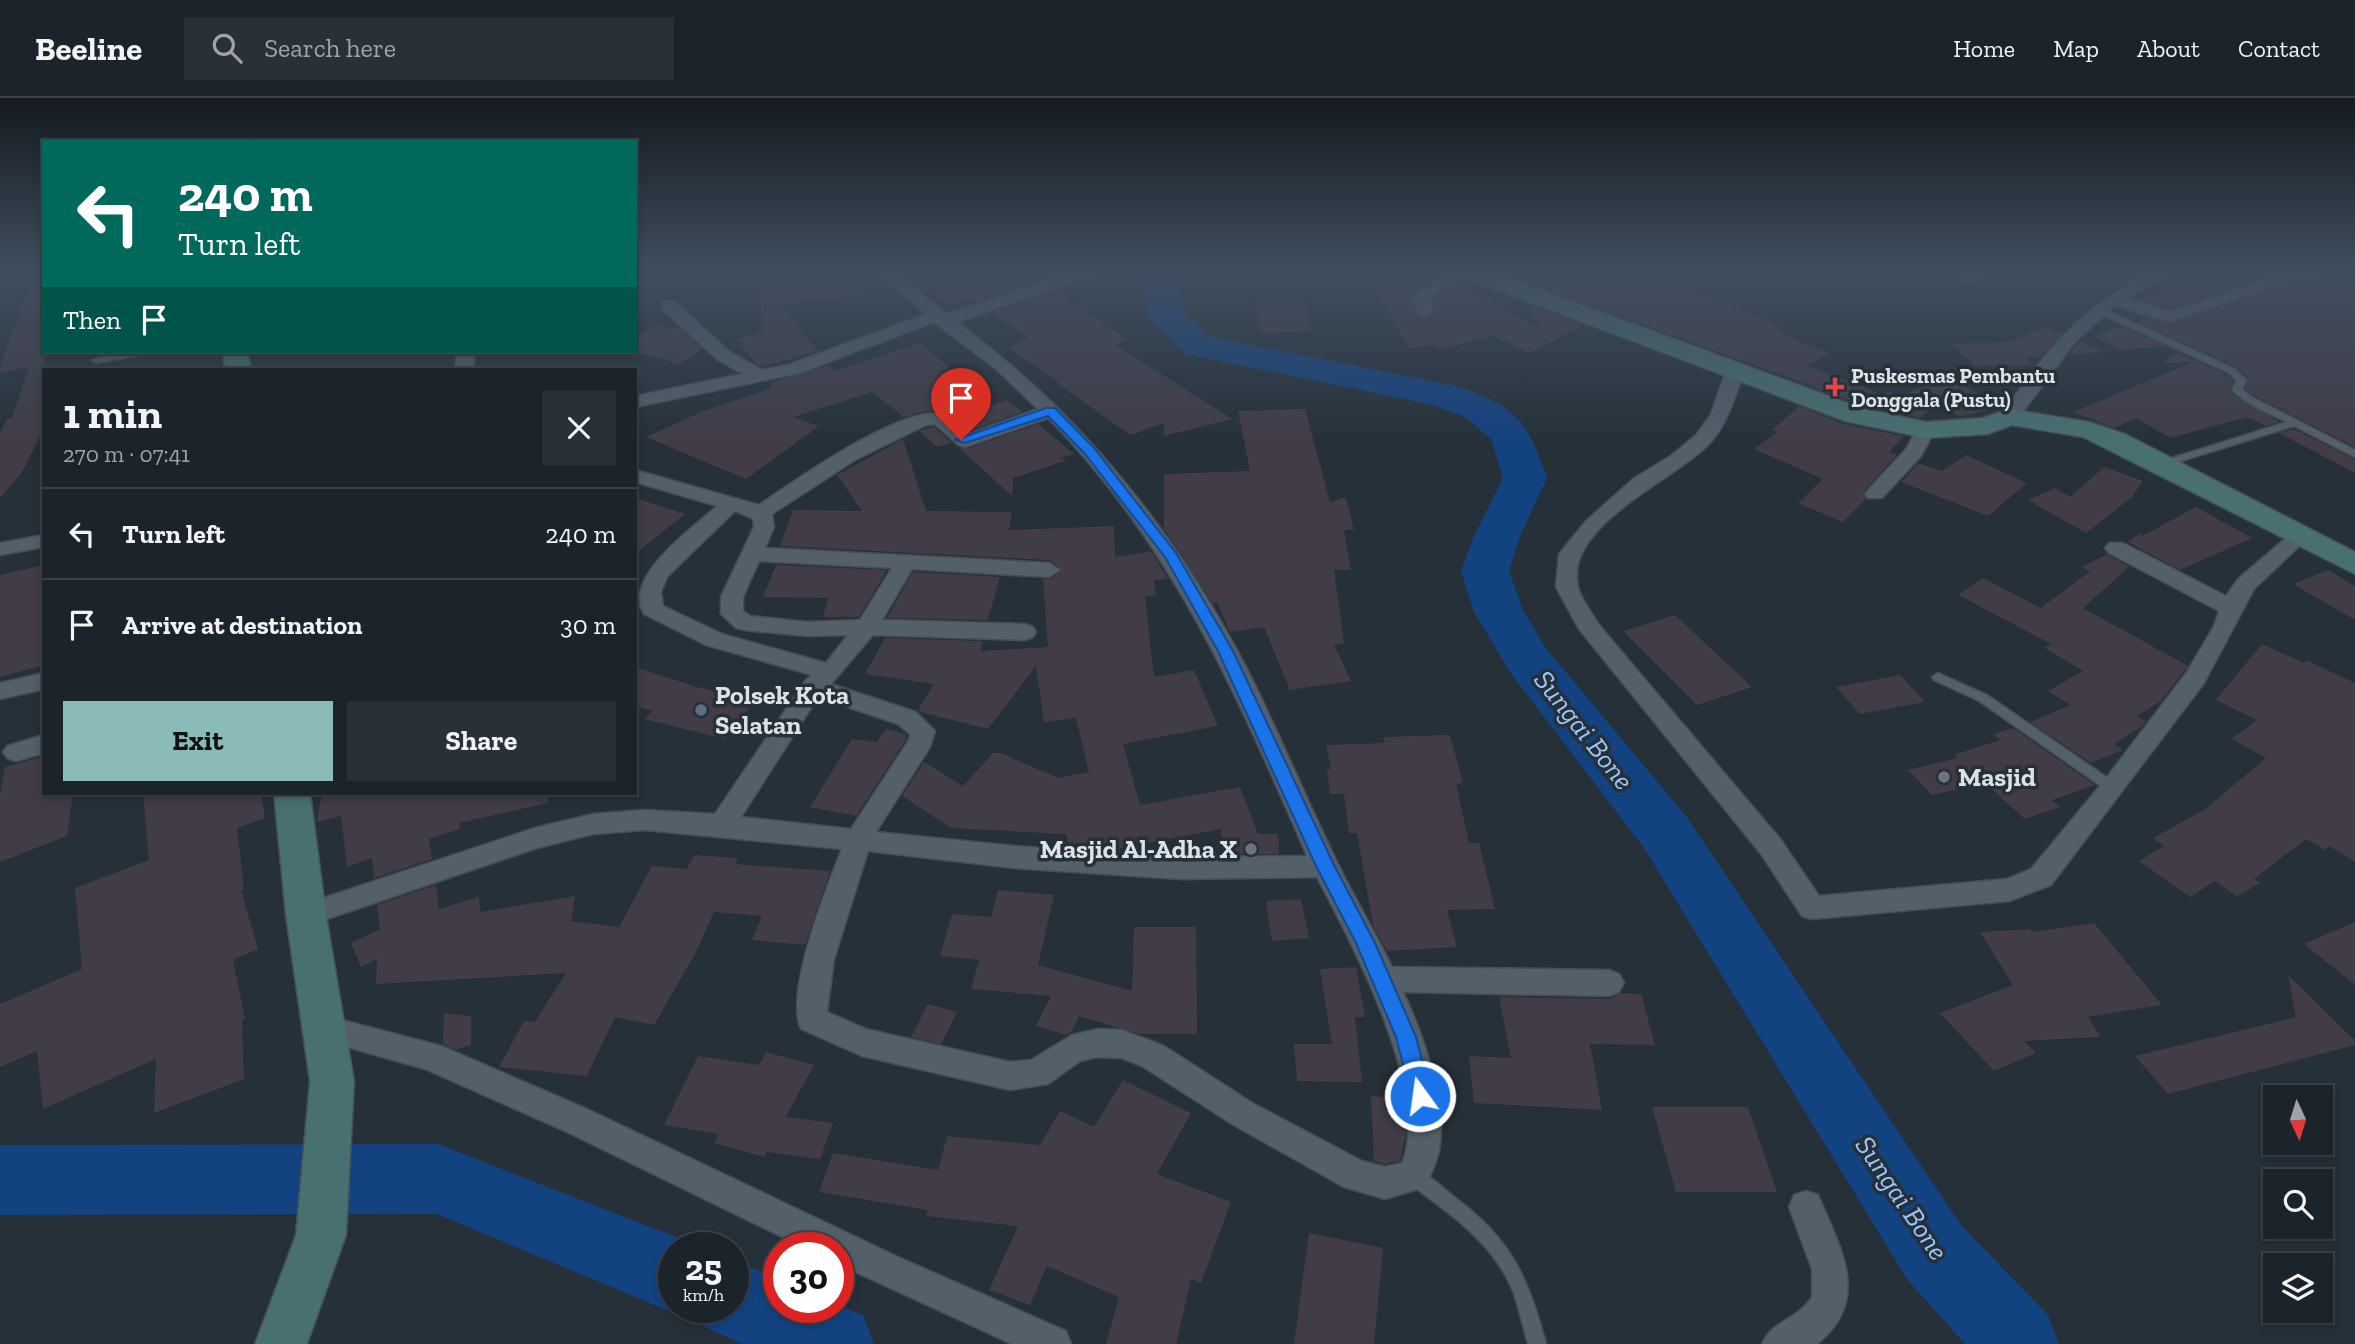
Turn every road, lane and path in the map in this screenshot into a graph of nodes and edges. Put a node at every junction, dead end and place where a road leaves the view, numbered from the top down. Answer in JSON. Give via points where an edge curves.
{"nodes":[{"id":1,"x":693,"y":328,"type":"edge"},
{"id":2,"x":910,"y":328,"type":"edge"},
{"id":3,"x":952,"y":328,"type":"edge"},
{"id":4,"x":1621,"y":328,"type":"edge"},
{"id":5,"x":2083,"y":328,"type":"edge"},
{"id":6,"x":2151,"y":328,"type":"edge"},
{"id":7,"x":128,"y":354,"type":"edge"},
{"id":8,"x":96,"y":360,"type":"dead end"},
{"id":9,"x":1735,"y":371,"type":"junction"},
{"id":10,"x":761,"y":377,"type":"junction"},
{"id":11,"x":637,"y":402,"type":"edge"},
{"id":12,"x":1050,"y":411,"type":"junction"},
{"id":13,"x":2010,"y":417,"type":"junction"},
{"id":14,"x":2294,"y":423,"type":"junction"},
{"id":15,"x":1926,"y":430,"type":"junction"},
{"id":16,"x":2355,"y":454,"type":"edge"},
{"id":17,"x":2162,"y":464,"type":"junction"},
{"id":18,"x":637,"y":477,"type":"edge"},
{"id":19,"x":1875,"y":494,"type":"dead end"},
{"id":20,"x":731,"y":503,"type":"junction"},
{"id":21,"x":759,"y":513,"type":"junction"},
{"id":22,"x":2300,"y":536,"type":"junction"},
{"id":23,"x":42,"y":541,"type":"edge"},
{"id":24,"x":2116,"y":548,"type":"dead end"},
{"id":25,"x":0,"y":549,"type":"edge"},
{"id":26,"x":751,"y":554,"type":"junction"},
{"id":27,"x":906,"y":562,"type":"junction"},
{"id":28,"x":2355,"y":564,"type":"edge"},
{"id":29,"x":1049,"y":570,"type":"dead end"},
{"id":30,"x":2231,"y":608,"type":"junction"},
{"id":31,"x":867,"y":627,"type":"junction"},
{"id":32,"x":1025,"y":632,"type":"dead end"},
{"id":33,"x":1938,"y":677,"type":"dead end"},
{"id":34,"x":822,"y":680,"type":"junction"},
{"id":35,"x":42,"y":681,"type":"edge"},
{"id":36,"x":0,"y":691,"type":"edge"},
{"id":37,"x":42,"y":745,"type":"edge"},
{"id":38,"x":16,"y":752,"type":"dead end"},
{"id":39,"x":2113,"y":788,"type":"junction"},
{"id":40,"x":292,"y":795,"type":"edge"},
{"id":41,"x":722,"y":824,"type":"junction"},
{"id":42,"x":858,"y":841,"type":"junction"},
{"id":43,"x":1325,"y":866,"type":"junction"},
{"id":44,"x":306,"y":915,"type":"junction"},
{"id":45,"x":1381,"y":979,"type":"junction"},
{"id":46,"x":1609,"y":984,"type":"dead end"},
{"id":47,"x":323,"y":1028,"type":"junction"},
{"id":48,"x":1413,"y":1176,"type":"junction"},
{"id":49,"x":1806,"y":1207,"type":"dead end"},
{"id":50,"x":281,"y":1344,"type":"edge"},
{"id":51,"x":1053,"y":1344,"type":"edge"},
{"id":52,"x":1537,"y":1344,"type":"edge"},
{"id":53,"x":1780,"y":1344,"type":"edge"}],
"edges":[{"from":1,"to":10,"type":"street","via":[[724,356]]},
{"from":2,"to":10,"type":"street"},
{"from":3,"to":12,"type":"street","via":[[1017,378]]},
{"from":4,"to":9,"type":"street"},
{"from":5,"to":13,"type":"street","via":[[2045,367]]},
{"from":6,"to":14,"type":"lane","via":[[2232,371],[2242,380],[2237,390]]},
{"from":7,"to":8,"type":"lane"},
{"from":9,"to":15,"type":"street","via":[[1854,415]]},
{"from":9,"to":39,"type":"street","via":[[1720,414],[1703,439],[1640,483],[1593,525],[1570,554],[1567,587],[1590,629],[1763,837],[1812,908],[2027,885],[2051,866]]},
{"from":10,"to":11,"type":"street"},
{"from":12,"to":21,"type":"street","via":[[965,441],[939,418],[928,418],[880,438]]},
{"from":12,"to":43,"type":"street","via":[[1138,510],[1191,588],[1268,737]]},
{"from":13,"to":15,"type":"street","via":[[1988,426]]},
{"from":13,"to":17,"type":"street","via":[[2088,430]]},
{"from":14,"to":16,"type":"lane"},
{"from":14,"to":17,"type":"lane"},
{"from":15,"to":19,"type":"street","via":[[1914,452]]},
{"from":17,"to":22,"type":"street"},
{"from":18,"to":20,"type":"street"},
{"from":20,"to":21,"type":"street"},
{"from":20,"to":34,"type":"street","via":[[657,574],[650,592],[652,609],[668,621]]},
{"from":21,"to":26,"type":"street","via":[[764,527]]},
{"from":22,"to":28,"type":"street"},
{"from":22,"to":30,"type":"street","via":[[2246,584]]},
{"from":23,"to":25,"type":"street"},
{"from":24,"to":30,"type":"street"},
{"from":26,"to":27,"type":"street"},
{"from":26,"to":31,"type":"street","via":[[732,597],[732,614],[737,620],[808,629]]},
{"from":27,"to":29,"type":"street"},
{"from":27,"to":31,"type":"street"},
{"from":30,"to":39,"type":"street","via":[[2196,677]]},
{"from":31,"to":32,"type":"street"},
{"from":31,"to":34,"type":"street"},
{"from":33,"to":39,"type":"lane","via":[[1983,698]]},
{"from":34,"to":41,"type":"street"},
{"from":34,"to":42,"type":"street","via":[[907,718],[923,731]]},
{"from":35,"to":36,"type":"street"},
{"from":37,"to":38,"type":"street"},
{"from":40,"to":44,"type":"street"},
{"from":41,"to":42,"type":"street"},
{"from":41,"to":44,"type":"street","via":[[645,820],[593,824],[536,838]]},
{"from":42,"to":43,"type":"street","via":[[1181,868]]},
{"from":42,"to":48,"type":"street","via":[[814,982],[809,1007],[812,1020],[862,1042],[1010,1076],[1037,1074],[1072,1049],[1098,1042],[1122,1044],[1153,1056],[1243,1114],[1356,1176],[1385,1183]]},
{"from":43,"to":45,"type":"street"},
{"from":44,"to":47,"type":"street"},
{"from":45,"to":46,"type":"street"},
{"from":45,"to":48,"type":"street","via":[[1406,1037],[1420,1096],[1423,1148]]},
{"from":47,"to":50,"type":"street","via":[[332,1081],[321,1235]]},
{"from":47,"to":51,"type":"street","via":[[430,1056]]},
{"from":48,"to":52,"type":"lane","via":[[1468,1216],[1495,1243],[1517,1274]]},
{"from":49,"to":53,"type":"street","via":[[1834,1283],[1826,1311],[1806,1332]]}]}
